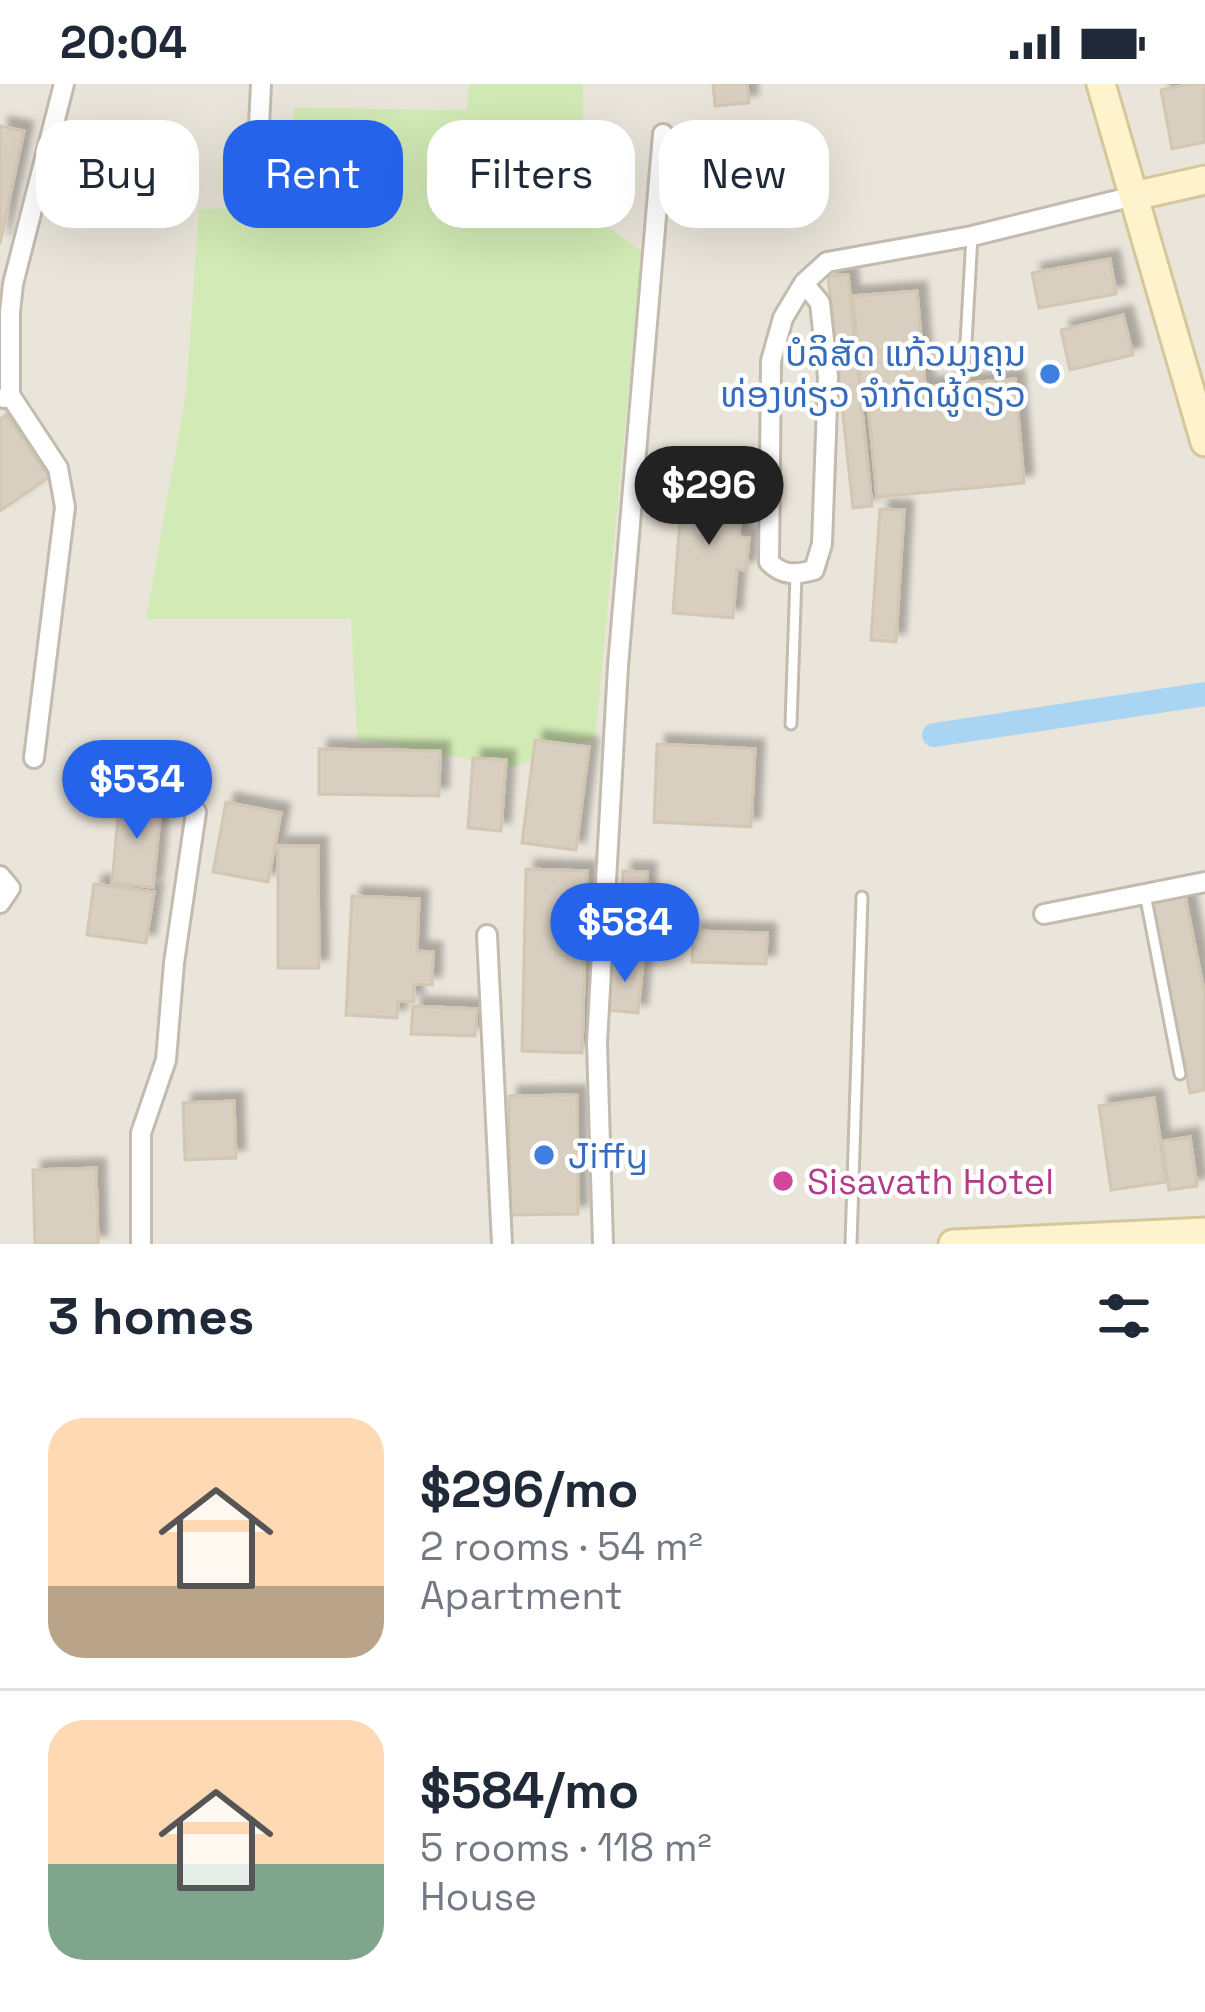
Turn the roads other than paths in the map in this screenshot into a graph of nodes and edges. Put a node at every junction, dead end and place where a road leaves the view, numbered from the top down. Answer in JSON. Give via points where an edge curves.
{"nodes":[{"id":1,"x":64,"y":84,"type":"edge"},
{"id":2,"x":261,"y":84,"type":"edge"},
{"id":3,"x":1101,"y":84,"type":"edge"},
{"id":4,"x":259,"y":120,"type":"edge"},
{"id":5,"x":1205,"y":180,"type":"edge"},
{"id":6,"x":659,"y":181,"type":"edge"},
{"id":7,"x":1133,"y":196,"type":"junction"},
{"id":8,"x":972,"y":236,"type":"junction"},
{"id":9,"x":804,"y":283,"type":"junction"},
{"id":10,"x":964,"y":378,"type":"dead end"},
{"id":11,"x":5,"y":398,"type":"edge"},
{"id":12,"x":1205,"y":442,"type":"edge"},
{"id":13,"x":796,"y":575,"type":"junction"},
{"id":14,"x":791,"y":724,"type":"dead end"},
{"id":15,"x":34,"y":758,"type":"dead end"},
{"id":16,"x":196,"y":812,"type":"dead end"},
{"id":17,"x":0,"y":876,"type":"edge"},
{"id":18,"x":1205,"y":883,"type":"edge"},
{"id":19,"x":1145,"y":894,"type":"junction"},
{"id":20,"x":862,"y":897,"type":"dead end"},
{"id":21,"x":0,"y":903,"type":"edge"},
{"id":22,"x":1044,"y":914,"type":"dead end"},
{"id":23,"x":488,"y":935,"type":"dead end"},
{"id":24,"x":1180,"y":1074,"type":"dead end"},
{"id":25,"x":1205,"y":1232,"type":"edge"},
{"id":26,"x":141,"y":1244,"type":"edge"},
{"id":27,"x":502,"y":1244,"type":"edge"},
{"id":28,"x":603,"y":1244,"type":"edge"},
{"id":29,"x":851,"y":1244,"type":"edge"},
{"id":30,"x":953,"y":1244,"type":"edge"}],
"edges":[{"from":1,"to":11,"type":"street","via":[[13,284]]},
{"from":2,"to":4,"type":"street"},
{"from":3,"to":7,"type":"street"},
{"from":5,"to":7,"type":"street"},
{"from":6,"to":28,"type":"street","via":[[618,666],[597,1042]]},
{"from":7,"to":8,"type":"street"},
{"from":7,"to":12,"type":"street"},
{"from":8,"to":9,"type":"street","via":[[827,262]]},
{"from":8,"to":10,"type":"lane"},
{"from":9,"to":13,"type":"street","via":[[820,303],[828,377],[822,544],[814,570]]},
{"from":9,"to":13,"type":"street","via":[[771,361],[769,562]]},
{"from":11,"to":15,"type":"street","via":[[58,468],[65,507]]},
{"from":13,"to":14,"type":"lane"},
{"from":16,"to":26,"type":"street","via":[[166,1060],[141,1133]]},
{"from":17,"to":21,"type":"street","via":[[10,888]]},
{"from":18,"to":19,"type":"street"},
{"from":19,"to":22,"type":"street"},
{"from":19,"to":24,"type":"lane"},
{"from":20,"to":29,"type":"lane"},
{"from":23,"to":27,"type":"street"},
{"from":25,"to":30,"type":"street"}]}
